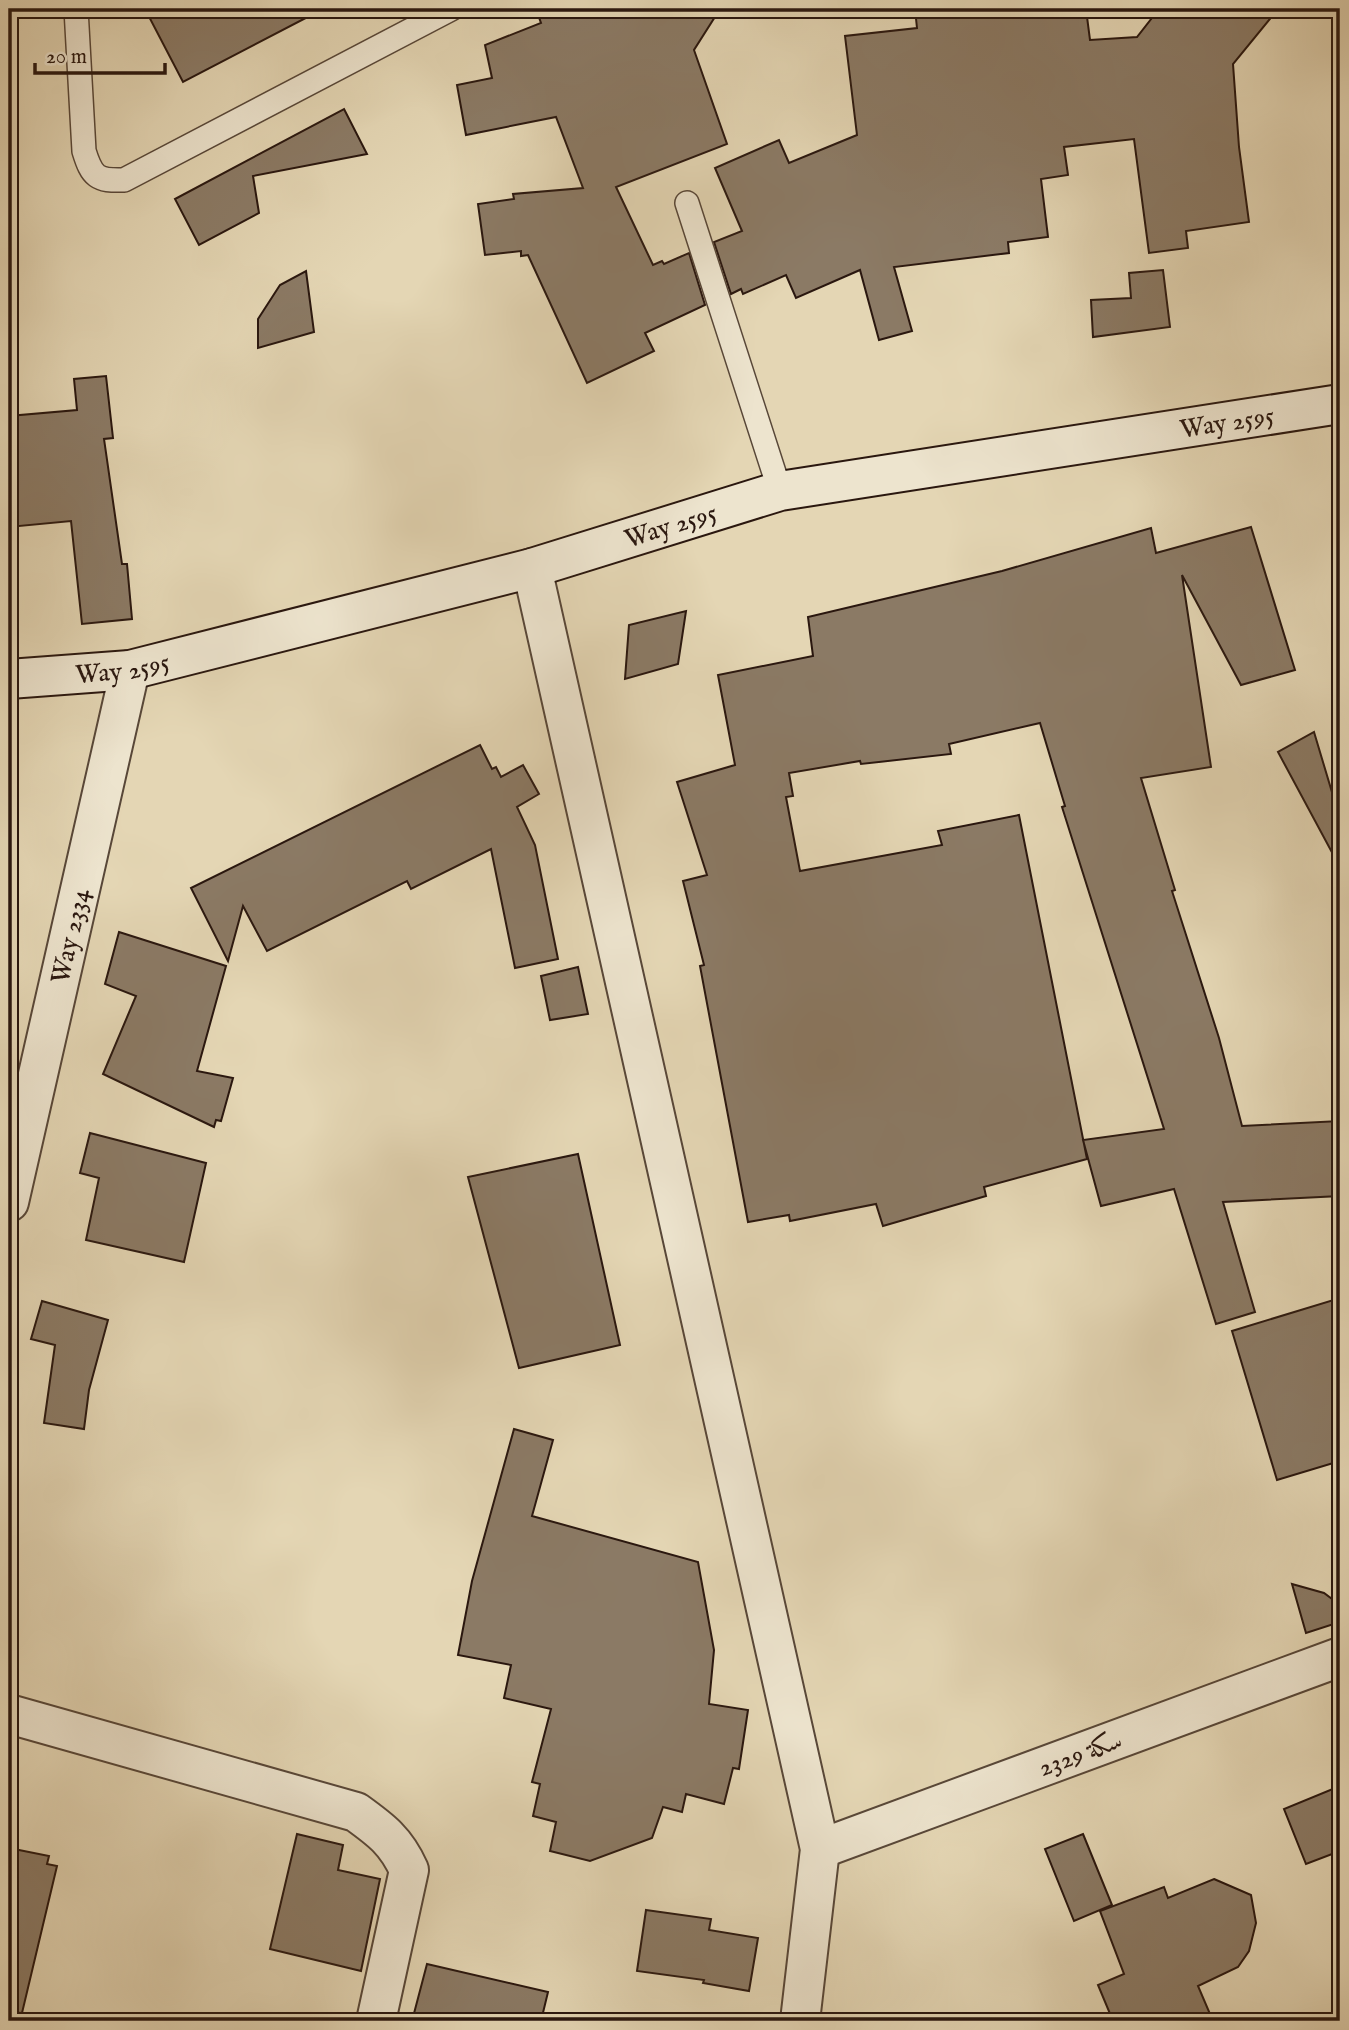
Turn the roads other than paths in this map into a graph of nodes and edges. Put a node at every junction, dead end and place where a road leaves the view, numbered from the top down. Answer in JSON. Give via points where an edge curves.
{"nodes":[{"id":1,"x":76,"y":9,"type":"edge"},
{"id":2,"x":451,"y":9,"type":"edge"},
{"id":3,"x":687,"y":203,"type":"dead end"},
{"id":4,"x":1340,"y":404,"type":"edge"},
{"id":5,"x":780,"y":491,"type":"junction"},
{"id":6,"x":532,"y":568,"type":"junction"},
{"id":7,"x":130,"y":670,"type":"junction"},
{"id":8,"x":9,"y":679,"type":"edge"},
{"id":9,"x":9,"y":1202,"type":"edge"},
{"id":10,"x":1340,"y":1657,"type":"edge"},
{"id":11,"x":9,"y":1714,"type":"edge"},
{"id":12,"x":820,"y":1849,"type":"junction"},
{"id":13,"x":376,"y":2021,"type":"edge"},
{"id":14,"x":800,"y":2021,"type":"edge"}],
"edges":[{"from":1,"to":2,"type":"lane","via":[[84,151],[90,169],[105,180],[124,180]]},
{"from":3,"to":5,"type":"lane"},
{"from":4,"to":5,"type":"street","name":"Way 2595"},
{"from":5,"to":6,"type":"street","name":"Way 2595"},
{"from":6,"to":7,"type":"street","name":"Way 2595"},
{"from":6,"to":12,"type":"street"},
{"from":7,"to":8,"type":"street","name":"Way 2595"},
{"from":7,"to":9,"type":"street","name":"Way 2334"},
{"from":10,"to":12,"type":"street","name":"سكة 2329"},
{"from":11,"to":13,"type":"street","via":[[356,1812],[383,1831],[401,1851],[409,1870]]},
{"from":12,"to":14,"type":"street"}]}
